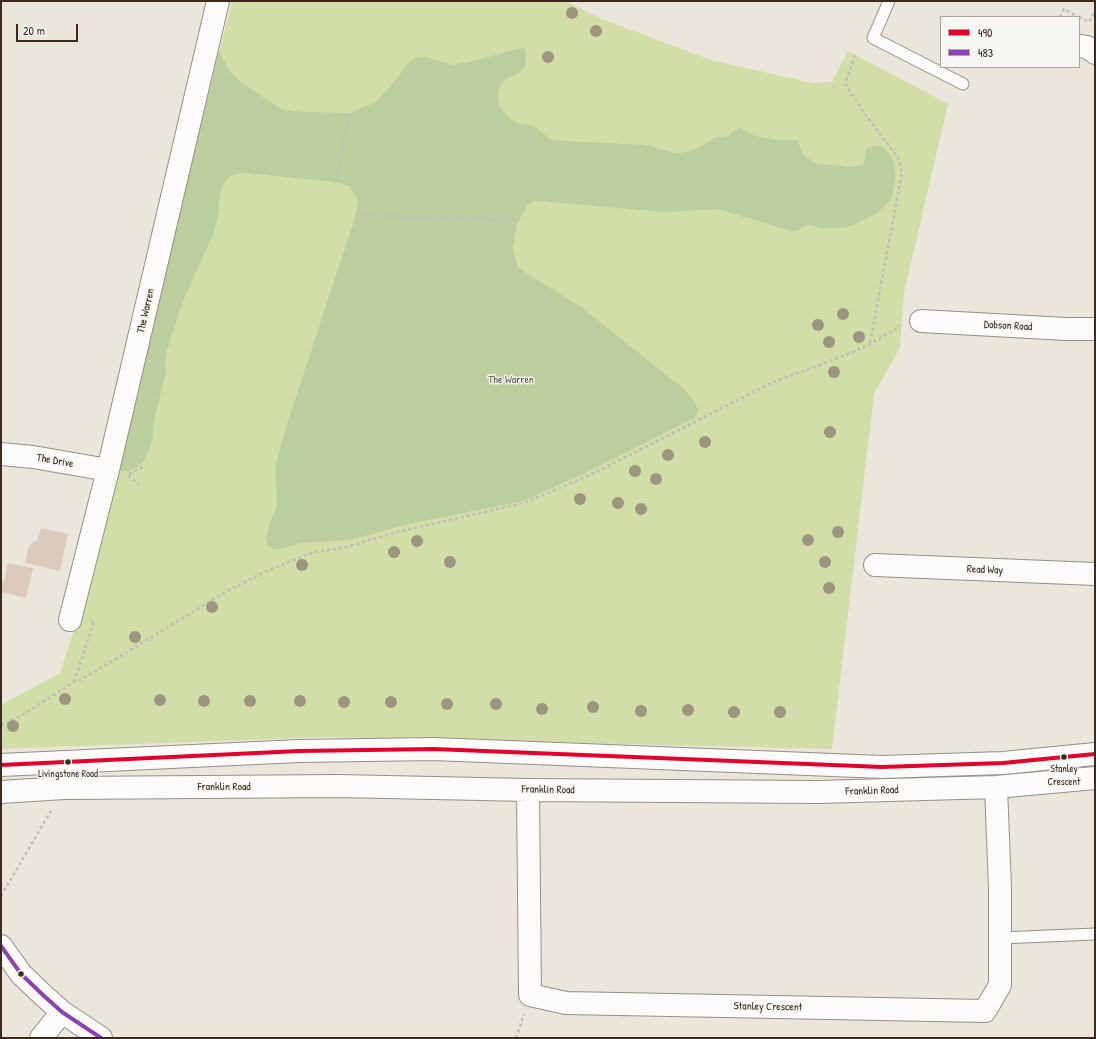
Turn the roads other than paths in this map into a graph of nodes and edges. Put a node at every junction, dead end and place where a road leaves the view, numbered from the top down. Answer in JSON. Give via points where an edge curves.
{"nodes":[{"id":1,"x":218,"y":1,"type":"edge"},
{"id":2,"x":889,"y":1,"type":"edge"},
{"id":3,"x":963,"y":84,"type":"dead end"},
{"id":4,"x":921,"y":321,"type":"road end"},
{"id":5,"x":1095,"y":329,"type":"edge"},
{"id":6,"x":1,"y":454,"type":"edge"},
{"id":7,"x":118,"y":473,"type":"junction"},
{"id":8,"x":874,"y":565,"type":"dead end"},
{"id":9,"x":1095,"y":574,"type":"edge"},
{"id":10,"x":70,"y":618,"type":"road end"},
{"id":11,"x":1095,"y":754,"type":"edge"},
{"id":12,"x":1,"y":765,"type":"edge"},
{"id":13,"x":1095,"y":778,"type":"edge"},
{"id":14,"x":996,"y":787,"type":"junction"},
{"id":15,"x":528,"y":790,"type":"junction"},
{"id":16,"x":1,"y":792,"type":"edge"},
{"id":17,"x":1095,"y":934,"type":"edge"},
{"id":18,"x":1000,"y":938,"type":"junction"},
{"id":19,"x":1,"y":946,"type":"edge"},
{"id":20,"x":62,"y":1012,"type":"junction"},
{"id":21,"x":41,"y":1038,"type":"edge"},
{"id":22,"x":101,"y":1038,"type":"edge"}],
"edges":[{"from":1,"to":7,"type":"street","name":"The Warren"},
{"from":2,"to":3,"type":"lane","via":[[873,38]]},
{"from":4,"to":5,"type":"street","name":"Dobson Road"},
{"from":6,"to":7,"type":"street","name":"The Drive","via":[[33,457]]},
{"from":7,"to":10,"type":"street","name":"The Warren"},
{"from":8,"to":9,"type":"street","name":"Read Way"},
{"from":11,"to":12,"type":"street","via":[[1003,763],[882,767],[434,749],[299,751]]},
{"from":13,"to":14,"type":"street","name":"Franklin Road"},
{"from":14,"to":15,"type":"street","name":"Franklin Road","via":[[818,792]]},
{"from":14,"to":18,"type":"street","name":"Stanley Crescent"},
{"from":15,"to":16,"type":"street","name":"Franklin Road","via":[[338,786],[64,788]]},
{"from":15,"to":18,"type":"street","name":"Stanley Crescent","via":[[530,995],[566,1004],[985,1011],[1000,985]]},
{"from":17,"to":18,"type":"lane"},
{"from":19,"to":20,"type":"street","via":[[21,974]]},
{"from":20,"to":21,"type":"street"},
{"from":20,"to":22,"type":"street"}]}
